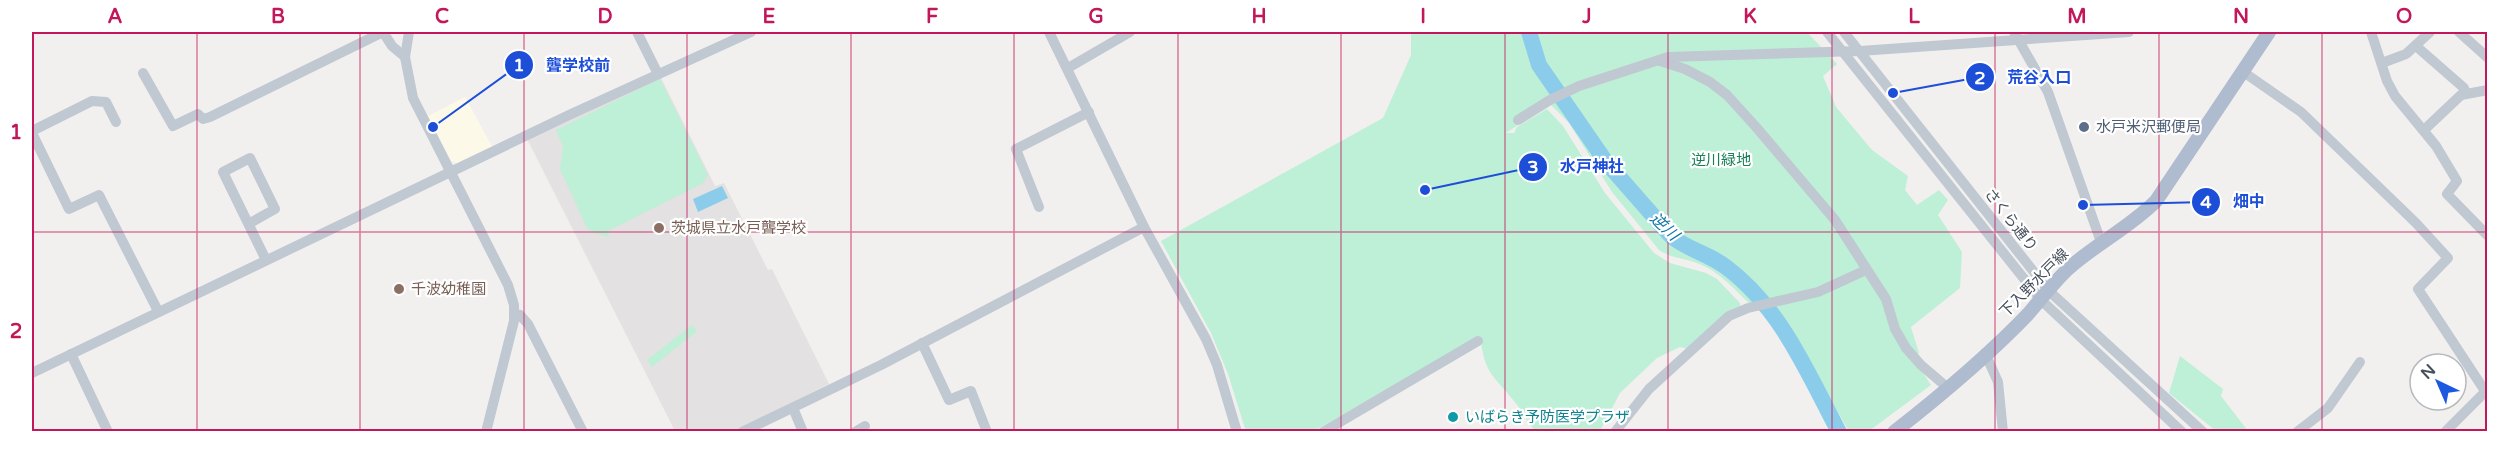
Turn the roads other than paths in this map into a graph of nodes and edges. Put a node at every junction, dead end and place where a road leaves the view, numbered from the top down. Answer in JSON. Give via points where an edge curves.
{"nodes":[{"id":1,"x":383,"y":32,"type":"edge"},
{"id":2,"x":409,"y":32,"type":"edge"},
{"id":3,"x":637,"y":32,"type":"edge"},
{"id":4,"x":751,"y":32,"type":"edge"},
{"id":5,"x":1049,"y":32,"type":"edge"},
{"id":6,"x":1130,"y":32,"type":"edge"},
{"id":7,"x":1827,"y":32,"type":"edge"},
{"id":8,"x":1844,"y":32,"type":"edge"},
{"id":9,"x":2129,"y":32,"type":"edge"},
{"id":10,"x":2269,"y":32,"type":"edge"},
{"id":11,"x":2371,"y":32,"type":"edge"},
{"id":12,"x":2430,"y":32,"type":"edge"},
{"id":13,"x":2459,"y":32,"type":"edge"},
{"id":14,"x":2016,"y":36,"type":"edge"},
{"id":15,"x":2416,"y":46,"type":"junction"},
{"id":16,"x":1843,"y":51,"type":"junction"},
{"id":17,"x":1860,"y":51,"type":"junction"},
{"id":18,"x":405,"y":57,"type":"junction"},
{"id":19,"x":2487,"y":58,"type":"edge"},
{"id":20,"x":1660,"y":61,"type":"junction"},
{"id":21,"x":2382,"y":63,"type":"junction"},
{"id":22,"x":1068,"y":68,"type":"junction"},
{"id":23,"x":2242,"y":71,"type":"junction"},
{"id":24,"x":143,"y":73,"type":"dead end"},
{"id":25,"x":658,"y":74,"type":"junction"},
{"id":26,"x":2487,"y":90,"type":"edge"},
{"id":27,"x":2465,"y":94,"type":"junction"},
{"id":28,"x":1089,"y":112,"type":"junction"},
{"id":29,"x":1518,"y":120,"type":"dead end"},
{"id":30,"x":116,"y":122,"type":"dead end"},
{"id":31,"x":2424,"y":130,"type":"junction"},
{"id":32,"x":32,"y":132,"type":"edge"},
{"id":33,"x":450,"y":172,"type":"junction"},
{"id":34,"x":1039,"y":207,"type":"dead end"},
{"id":35,"x":250,"y":223,"type":"junction"},
{"id":36,"x":1144,"y":227,"type":"junction"},
{"id":37,"x":2487,"y":236,"type":"edge"},
{"id":38,"x":2101,"y":242,"type":"junction"},
{"id":39,"x":266,"y":260,"type":"junction"},
{"id":40,"x":1866,"y":270,"type":"junction"},
{"id":41,"x":2045,"y":296,"type":"junction"},
{"id":42,"x":158,"y":311,"type":"junction"},
{"id":43,"x":515,"y":314,"type":"junction"},
{"id":44,"x":1478,"y":341,"type":"dead end"},
{"id":45,"x":922,"y":343,"type":"junction"},
{"id":46,"x":71,"y":354,"type":"junction"},
{"id":47,"x":1985,"y":354,"type":"junction"},
{"id":48,"x":2360,"y":362,"type":"dead end"},
{"id":49,"x":32,"y":373,"type":"edge"},
{"id":50,"x":1948,"y":387,"type":"junction"},
{"id":51,"x":2486,"y":390,"type":"edge"},
{"id":52,"x":793,"y":408,"type":"junction"},
{"id":53,"x":865,"y":426,"type":"dead end"},
{"id":54,"x":108,"y":432,"type":"edge"},
{"id":55,"x":486,"y":432,"type":"edge"},
{"id":56,"x":583,"y":432,"type":"edge"},
{"id":57,"x":742,"y":432,"type":"edge"},
{"id":58,"x":803,"y":432,"type":"edge"},
{"id":59,"x":855,"y":432,"type":"edge"},
{"id":60,"x":987,"y":432,"type":"edge"},
{"id":61,"x":1237,"y":432,"type":"edge"},
{"id":62,"x":1323,"y":432,"type":"edge"},
{"id":63,"x":1615,"y":432,"type":"edge"},
{"id":64,"x":1894,"y":432,"type":"edge"},
{"id":65,"x":2003,"y":432,"type":"edge"},
{"id":66,"x":2182,"y":432,"type":"edge"},
{"id":67,"x":2203,"y":432,"type":"edge"},
{"id":68,"x":2297,"y":432,"type":"edge"},
{"id":69,"x":2445,"y":432,"type":"edge"}],
"edges":[{"from":1,"to":18,"type":"street"},
{"from":1,"to":24,"type":"street","via":[[210,117],[203,119],[198,114],[173,126]]},
{"from":2,"to":18,"type":"street"},
{"from":3,"to":25,"type":"street"},
{"from":4,"to":25,"type":"street"},
{"from":5,"to":22,"type":"street"},
{"from":6,"to":22,"type":"street"},
{"from":7,"to":16,"type":"street","name":"さくら通り"},
{"from":8,"to":17,"type":"street","name":"さくら通り"},
{"from":9,"to":14,"type":"street"},
{"from":10,"to":23,"type":"main road","name":"下入野水戸線"},
{"from":11,"to":21,"type":"street"},
{"from":12,"to":15,"type":"street"},
{"from":13,"to":19,"type":"street"},
{"from":14,"to":17,"type":"street"},
{"from":14,"to":38,"type":"street","via":[[2048,92]]},
{"from":15,"to":21,"type":"street"},
{"from":15,"to":27,"type":"street","via":[[2464,88]]},
{"from":16,"to":17,"type":"street"},
{"from":16,"to":20,"type":"street","via":[[1668,57]]},
{"from":16,"to":41,"type":"street","name":"さくら通り"},
{"from":17,"to":41,"type":"street","name":"さくら通り"},
{"from":18,"to":33,"type":"street","via":[[413,98]]},
{"from":20,"to":29,"type":"street","via":[[1572,90]]},
{"from":20,"to":40,"type":"street","via":[[1684,69],[1727,95],[1823,204]]},
{"from":21,"to":31,"type":"street","via":[[2395,96]]},
{"from":22,"to":28,"type":"street"},
{"from":23,"to":38,"type":"main road","name":"下入野水戸線","via":[[2156,201]]},
{"from":23,"to":51,"type":"street","via":[[2301,112],[2448,258],[2418,289]]},
{"from":25,"to":33,"type":"street"},
{"from":26,"to":27,"type":"street"},
{"from":27,"to":31,"type":"street"},
{"from":28,"to":34,"type":"street","via":[[1016,149]]},
{"from":28,"to":36,"type":"street"},
{"from":30,"to":32,"type":"street","via":[[106,102],[93,101]]},
{"from":31,"to":37,"type":"street","via":[[2457,181],[2447,194]]},
{"from":32,"to":42,"type":"street","via":[[69,209],[99,195]]},
{"from":33,"to":39,"type":"street"},
{"from":33,"to":43,"type":"street","via":[[508,285]]},
{"from":35,"to":35,"type":"street","via":[[275,209],[250,158],[223,172]]},
{"from":35,"to":39,"type":"street"},
{"from":36,"to":45,"type":"street"},
{"from":36,"to":61,"type":"street","via":[[1206,339]]},
{"from":38,"to":41,"type":"main road","name":"下入野水戸線","via":[[2068,269]]},
{"from":39,"to":42,"type":"street"},
{"from":40,"to":50,"type":"street","via":[[1887,299],[1895,329],[1906,348]]},
{"from":40,"to":63,"type":"street","via":[[1818,292],[1729,316],[1649,389]]},
{"from":41,"to":47,"type":"main road","name":"下入野水戸線"},
{"from":41,"to":66,"type":"street","name":"さくら通り"},
{"from":41,"to":67,"type":"street","name":"さくら通り"},
{"from":42,"to":46,"type":"street"},
{"from":43,"to":55,"type":"street"},
{"from":43,"to":56,"type":"street","via":[[532,331]]},
{"from":44,"to":62,"type":"street"},
{"from":45,"to":52,"type":"street"},
{"from":45,"to":60,"type":"street","via":[[949,400],[971,392]]},
{"from":46,"to":49,"type":"street"},
{"from":46,"to":54,"type":"street"},
{"from":47,"to":50,"type":"main road","name":"下入野水戸線"},
{"from":47,"to":65,"type":"street","via":[[1998,382]]},
{"from":48,"to":68,"type":"street","via":[[2328,408]]},
{"from":50,"to":64,"type":"main road","name":"下入野水戸線"},
{"from":51,"to":69,"type":"street"},
{"from":52,"to":57,"type":"street"},
{"from":52,"to":58,"type":"street"},
{"from":53,"to":59,"type":"street"}]}
